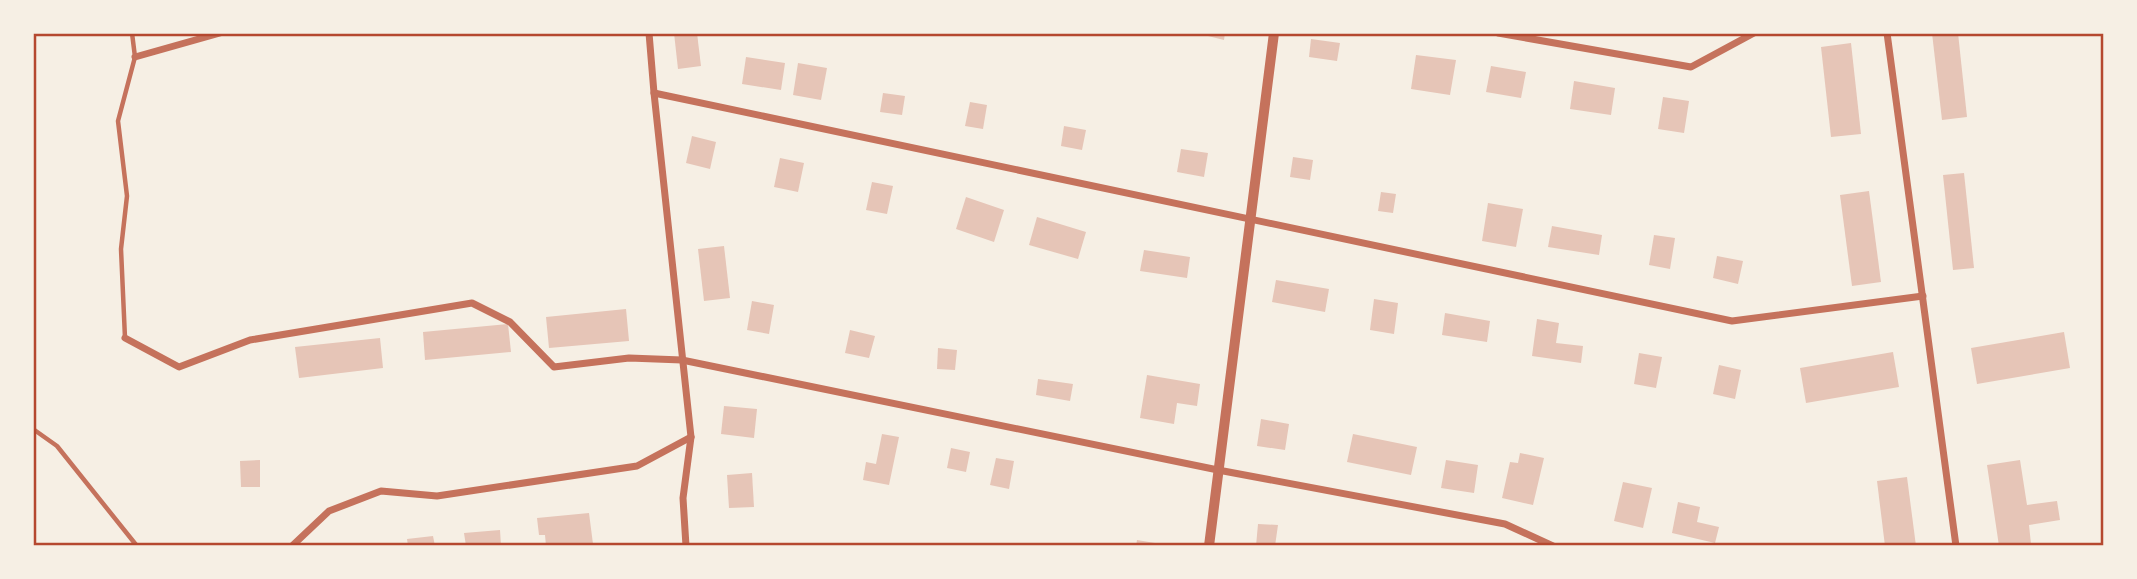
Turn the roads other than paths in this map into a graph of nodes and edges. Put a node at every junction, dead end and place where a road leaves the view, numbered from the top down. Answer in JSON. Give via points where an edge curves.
{"nodes":[{"id":1,"x":132,"y":33,"type":"edge"},
{"id":2,"x":220,"y":33,"type":"edge"},
{"id":3,"x":649,"y":33,"type":"edge"},
{"id":4,"x":1274,"y":33,"type":"edge"},
{"id":5,"x":1498,"y":33,"type":"edge"},
{"id":6,"x":1754,"y":33,"type":"edge"},
{"id":7,"x":1888,"y":33,"type":"edge"},
{"id":8,"x":135,"y":57,"type":"junction"},
{"id":9,"x":654,"y":93,"type":"junction"},
{"id":10,"x":1250,"y":219,"type":"junction"},
{"id":11,"x":1923,"y":296,"type":"junction"},
{"id":12,"x":125,"y":338,"type":"joint"},
{"id":13,"x":682,"y":360,"type":"junction"},
{"id":14,"x":33,"y":429,"type":"edge"},
{"id":15,"x":691,"y":438,"type":"junction"},
{"id":16,"x":1218,"y":470,"type":"junction"},
{"id":17,"x":137,"y":546,"type":"edge"},
{"id":18,"x":292,"y":546,"type":"edge"},
{"id":19,"x":686,"y":546,"type":"edge"},
{"id":20,"x":1209,"y":546,"type":"edge"},
{"id":21,"x":1553,"y":546,"type":"edge"},
{"id":22,"x":1956,"y":546,"type":"edge"}],
"edges":[{"from":1,"to":8,"type":"lane"},
{"from":2,"to":8,"type":"street"},
{"from":3,"to":9,"type":"street"},
{"from":4,"to":10,"type":"street"},
{"from":5,"to":6,"type":"street","via":[[1691,67]]},
{"from":7,"to":11,"type":"street"},
{"from":8,"to":12,"type":"lane","via":[[118,121],[127,196],[121,249]]},
{"from":9,"to":10,"type":"street"},
{"from":9,"to":13,"type":"street"},
{"from":10,"to":11,"type":"street","via":[[1731,321]]},
{"from":10,"to":16,"type":"street"},
{"from":11,"to":22,"type":"street"},
{"from":12,"to":13,"type":"street","via":[[179,367],[250,340],[472,303],[510,322],[554,367],[629,358]]},
{"from":13,"to":15,"type":"street"},
{"from":13,"to":16,"type":"street"},
{"from":14,"to":17,"type":"lane","via":[[57,446]]},
{"from":15,"to":18,"type":"street","via":[[637,466],[437,496],[381,491],[329,512]]},
{"from":15,"to":19,"type":"street","via":[[683,498]]},
{"from":16,"to":20,"type":"street"},
{"from":16,"to":21,"type":"street","via":[[1505,524]]}]}
